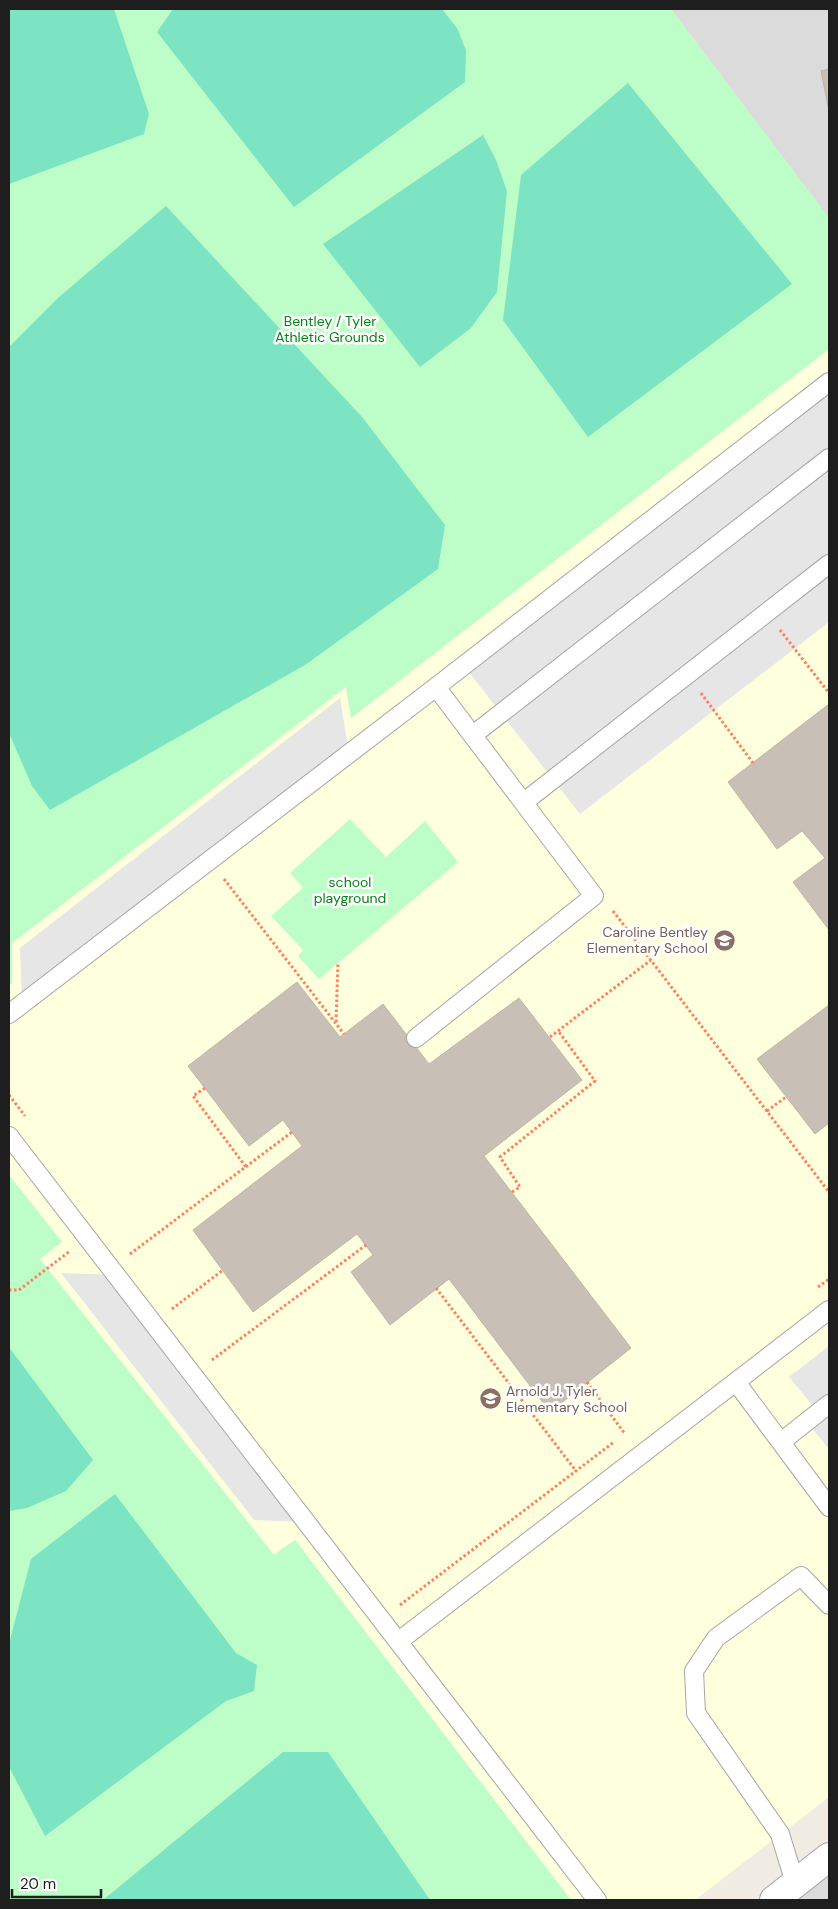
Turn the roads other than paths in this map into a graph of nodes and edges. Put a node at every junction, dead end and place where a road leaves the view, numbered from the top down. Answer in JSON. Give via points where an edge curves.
{"nodes":[{"id":1,"x":829,"y":382,"type":"edge"},
{"id":2,"x":829,"y":458,"type":"edge"},
{"id":3,"x":829,"y":564,"type":"edge"},
{"id":4,"x":436,"y":688,"type":"junction"},
{"id":5,"x":473,"y":735,"type":"junction"},
{"id":6,"x":524,"y":802,"type":"junction"},
{"id":7,"x":9,"y":1014,"type":"edge"},
{"id":8,"x":416,"y":1038,"type":"dead end"},
{"id":9,"x":9,"y":1136,"type":"edge"},
{"id":10,"x":829,"y":1310,"type":"edge"},
{"id":11,"x":736,"y":1382,"type":"junction"},
{"id":12,"x":829,"y":1404,"type":"edge"},
{"id":13,"x":781,"y":1442,"type":"junction"},
{"id":14,"x":829,"y":1507,"type":"edge"},
{"id":15,"x":829,"y":1604,"type":"edge"},
{"id":16,"x":399,"y":1641,"type":"junction"},
{"id":17,"x":829,"y":1857,"type":"edge"},
{"id":18,"x":802,"y":1892,"type":"edge"},
{"id":19,"x":597,"y":1900,"type":"edge"},
{"id":20,"x":774,"y":1900,"type":"edge"}],
"edges":[{"from":1,"to":4,"type":"lane"},
{"from":2,"to":5,"type":"lane"},
{"from":3,"to":6,"type":"lane"},
{"from":4,"to":5,"type":"lane"},
{"from":4,"to":7,"type":"lane"},
{"from":5,"to":6,"type":"lane"},
{"from":6,"to":8,"type":"lane","via":[[594,896]]},
{"from":9,"to":16,"type":"lane"},
{"from":10,"to":11,"type":"lane"},
{"from":11,"to":13,"type":"lane"},
{"from":11,"to":16,"type":"lane"},
{"from":12,"to":13,"type":"lane"},
{"from":13,"to":14,"type":"lane"},
{"from":15,"to":18,"type":"lane","via":[[801,1576],[716,1638],[694,1670],[696,1713],[780,1834]]},
{"from":16,"to":19,"type":"lane"},
{"from":17,"to":18,"type":"street"},
{"from":18,"to":20,"type":"street"}]}
